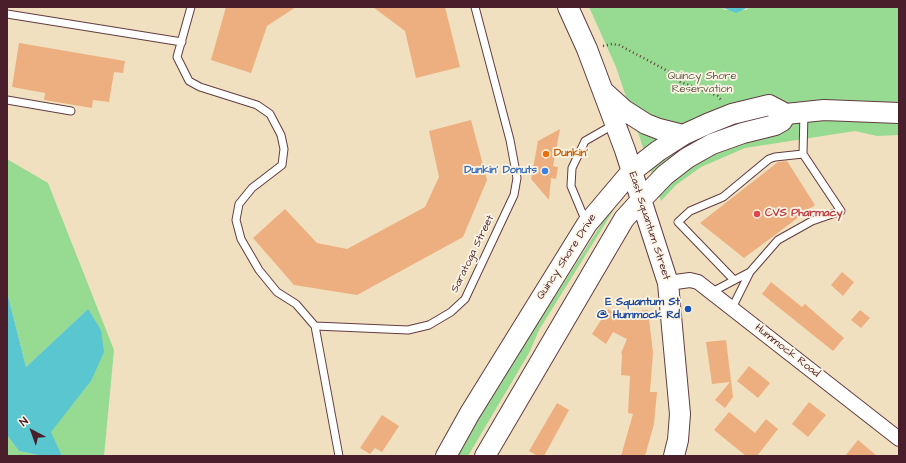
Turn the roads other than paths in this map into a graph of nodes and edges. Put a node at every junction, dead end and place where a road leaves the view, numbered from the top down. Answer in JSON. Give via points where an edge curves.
{"nodes":[{"id":1,"x":191,"y":7,"type":"edge"},
{"id":2,"x":475,"y":7,"type":"edge"},
{"id":3,"x":568,"y":7,"type":"edge"},
{"id":4,"x":7,"y":17,"type":"edge"},
{"id":5,"x":182,"y":42,"type":"junction"},
{"id":6,"x":603,"y":91,"type":"junction"},
{"id":7,"x":7,"y":100,"type":"edge"},
{"id":8,"x":71,"y":111,"type":"dead end"},
{"id":9,"x":795,"y":113,"type":"junction"},
{"id":10,"x":899,"y":113,"type":"edge"},
{"id":11,"x":615,"y":124,"type":"junction"},
{"id":12,"x":683,"y":135,"type":"junction"},
{"id":13,"x":803,"y":154,"type":"junction"},
{"id":14,"x":631,"y":172,"type":"junction"},
{"id":15,"x":642,"y":199,"type":"junction"},
{"id":16,"x":587,"y":224,"type":"junction"},
{"id":17,"x":750,"y":272,"type":"junction"},
{"id":18,"x":734,"y":280,"type":"junction"},
{"id":19,"x":668,"y":283,"type":"junction"},
{"id":20,"x":712,"y":292,"type":"junction"},
{"id":21,"x":732,"y":308,"type":"junction"},
{"id":22,"x":315,"y":326,"type":"junction"},
{"id":23,"x":899,"y":439,"type":"edge"},
{"id":24,"x":339,"y":456,"type":"edge"},
{"id":25,"x":446,"y":456,"type":"edge"},
{"id":26,"x":485,"y":456,"type":"edge"},
{"id":27,"x":674,"y":456,"type":"edge"}],
"edges":[{"from":1,"to":5,"type":"lane"},
{"from":2,"to":22,"type":"lane","name":"Saratoga Street","via":[[510,140],[517,178],[514,194],[465,299],[451,312],[429,325],[408,330]]},
{"from":3,"to":6,"type":"main road","name":"East Squantum Street"},
{"from":4,"to":5,"type":"lane"},
{"from":5,"to":22,"type":"lane","via":[[177,57],[189,81],[257,105],[270,114],[281,136],[284,149],[282,165],[252,188],[239,204],[236,220],[241,239],[259,270],[278,292],[296,304]]},
{"from":6,"to":11,"type":"main road","name":"East Squantum Street"},
{"from":6,"to":12,"type":"main road","via":[[624,110],[646,124]]},
{"from":7,"to":8,"type":"lane"},
{"from":9,"to":10,"type":"main road","via":[[824,110]]},
{"from":9,"to":12,"type":"main road","name":"Quincy Shore Drive","via":[[768,105],[732,114]]},
{"from":9,"to":13,"type":"lane"},
{"from":9,"to":15,"type":"main road","via":[[775,125],[712,144],[687,158],[665,175]]},
{"from":11,"to":14,"type":"main road","name":"East Squantum Street"},
{"from":11,"to":16,"type":"lane","via":[[585,141],[572,168],[571,186]]},
{"from":12,"to":14,"type":"main road","name":"Quincy Shore Drive"},
{"from":13,"to":17,"type":"lane","via":[[841,211],[812,221],[778,240]]},
{"from":13,"to":18,"type":"lane","via":[[769,159],[723,197],[690,211],[678,222]]},
{"from":14,"to":15,"type":"main road","name":"East Squantum Street"},
{"from":14,"to":16,"type":"main road","name":"Quincy Shore Drive"},
{"from":15,"to":19,"type":"main road","name":"East Squantum Street"},
{"from":15,"to":26,"type":"main road","via":[[624,219]]},
{"from":16,"to":25,"type":"main road","name":"Quincy Shore Drive"},
{"from":17,"to":18,"type":"lane"},
{"from":17,"to":21,"type":"lane"},
{"from":18,"to":20,"type":"lane"},
{"from":19,"to":20,"type":"street","name":"Hummock Road","via":[[690,280],[698,282]]},
{"from":19,"to":27,"type":"main road","name":"East Squantum Street","via":[[680,414]]},
{"from":20,"to":21,"type":"street","name":"Hummock Road"},
{"from":21,"to":23,"type":"street","name":"Hummock Road"},
{"from":22,"to":24,"type":"lane"}]}
